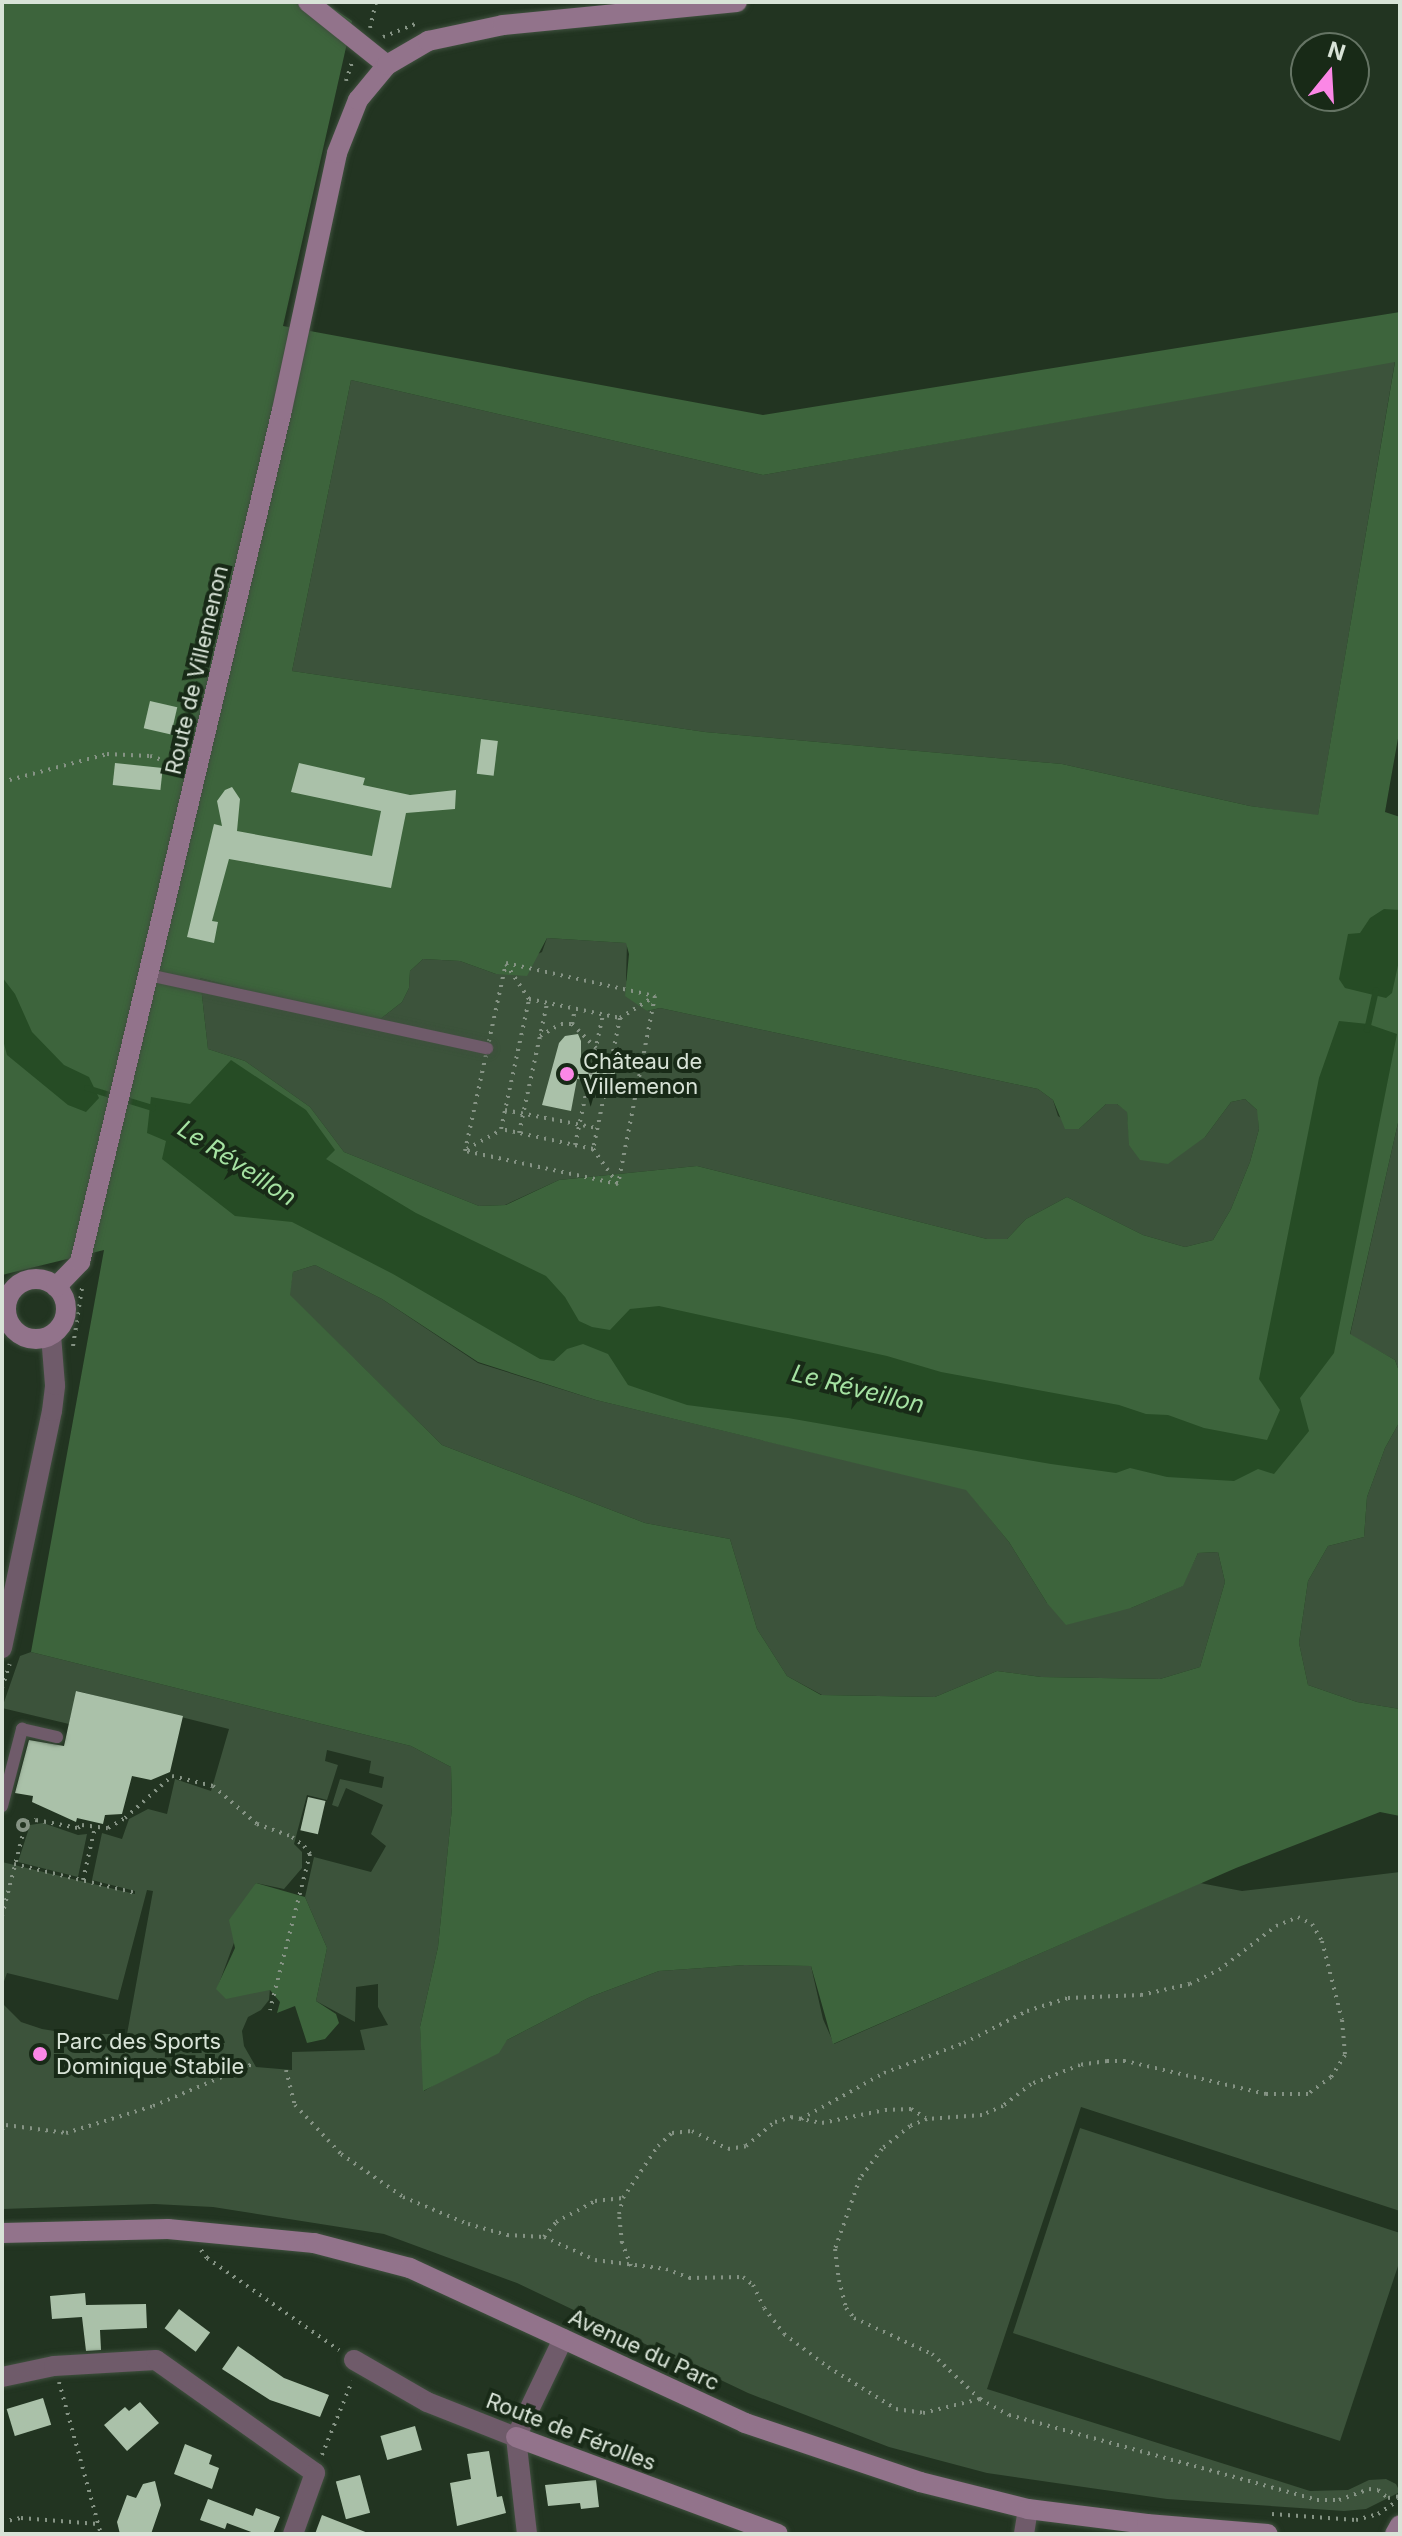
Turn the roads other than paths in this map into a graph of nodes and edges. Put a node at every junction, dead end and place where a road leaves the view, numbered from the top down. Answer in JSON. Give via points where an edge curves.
{"nodes":[{"id":1,"x":308,"y":2,"type":"edge"},
{"id":2,"x":737,"y":2,"type":"edge"},
{"id":3,"x":387,"y":65,"type":"junction"},
{"id":4,"x":148,"y":975,"type":"junction"},
{"id":5,"x":487,"y":1048,"type":"road end"},
{"id":6,"x":56,"y":1287,"type":"junction"},
{"id":7,"x":7,"y":1330,"type":"edge"},
{"id":8,"x":51,"y":1335,"type":"junction"},
{"id":9,"x":2,"y":1648,"type":"edge"},
{"id":10,"x":57,"y":1737,"type":"dead end"},
{"id":11,"x":2,"y":1806,"type":"edge"},
{"id":12,"x":2,"y":2233,"type":"edge"},
{"id":13,"x":563,"y":2339,"type":"junction"},
{"id":14,"x":356,"y":2362,"type":"road end"},
{"id":15,"x":2,"y":2377,"type":"edge"},
{"id":16,"x":516,"y":2437,"type":"junction"},
{"id":17,"x":1028,"y":2509,"type":"junction"},
{"id":18,"x":1268,"y":2524,"type":"edge"},
{"id":19,"x":1400,"y":2525,"type":"edge"},
{"id":20,"x":293,"y":2534,"type":"edge"},
{"id":21,"x":527,"y":2534,"type":"edge"},
{"id":22,"x":778,"y":2534,"type":"edge"},
{"id":23,"x":1024,"y":2534,"type":"edge"},
{"id":24,"x":1395,"y":2534,"type":"edge"}],
"edges":[{"from":1,"to":3,"type":"street"},
{"from":2,"to":3,"type":"street","via":[[503,25],[428,41]]},
{"from":3,"to":4,"type":"street","name":"Route de Villemenon","via":[[358,100],[337,153]]},
{"from":4,"to":5,"type":"lane"},
{"from":4,"to":6,"type":"street","name":"Route de Villemenon","via":[[80,1262]]},
{"from":6,"to":7,"type":"street","via":[[39,1279],[20,1283],[8,1298]]},
{"from":6,"to":8,"type":"street","via":[[66,1312]]},
{"from":7,"to":8,"type":"street","via":[[34,1338]]},
{"from":8,"to":9,"type":"street","via":[[52,1411]]},
{"from":10,"to":11,"type":"lane","via":[[22,1729]]},
{"from":12,"to":13,"type":"street","name":"Avenue du Parc","via":[[168,2229],[314,2243],[410,2268]]},
{"from":13,"to":16,"type":"street"},
{"from":13,"to":17,"type":"street","name":"Avenue du Parc","via":[[745,2423],[907,2478]]},
{"from":14,"to":16,"type":"street","name":"Route de Férolles","via":[[427,2402]]},
{"from":15,"to":20,"type":"street","via":[[54,2366],[156,2360],[315,2473]]},
{"from":16,"to":21,"type":"street"},
{"from":16,"to":22,"type":"street","name":"Route de Férolles"},
{"from":17,"to":18,"type":"street","name":"Avenue du Parc","via":[[1147,2524]]},
{"from":17,"to":23,"type":"street"},
{"from":19,"to":24,"type":"street"}]}
